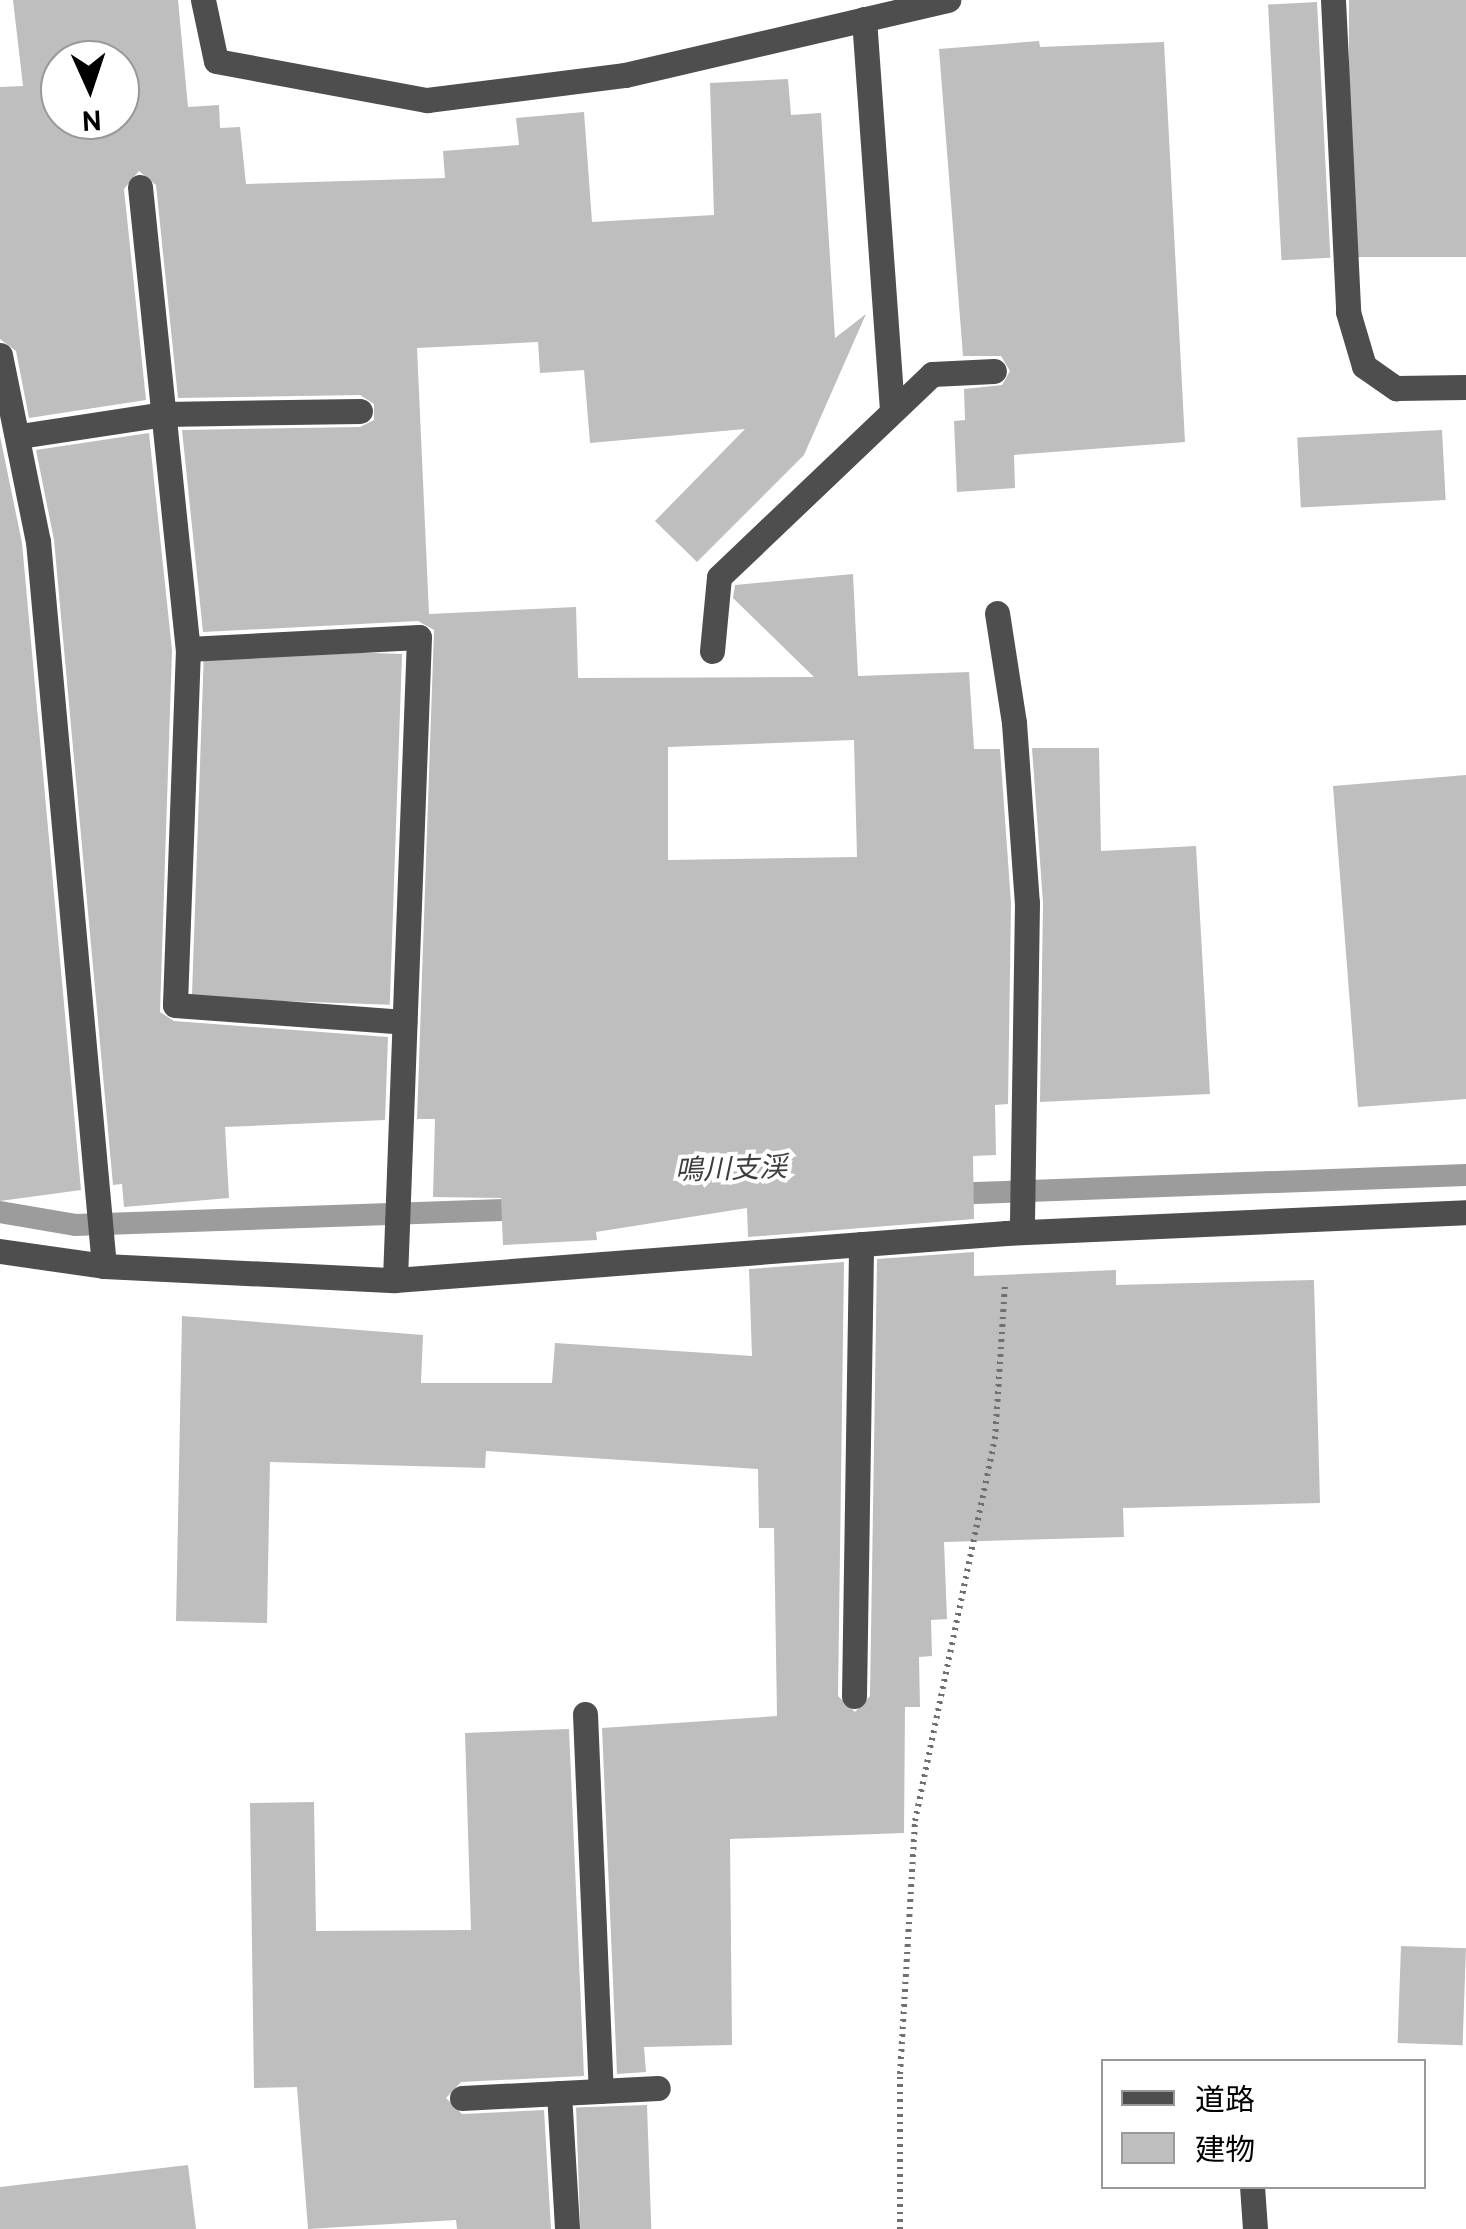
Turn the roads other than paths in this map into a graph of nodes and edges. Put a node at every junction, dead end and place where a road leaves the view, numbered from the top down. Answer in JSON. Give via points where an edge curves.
{"nodes":[{"id":1,"x":203,"y":0,"type":"edge"},
{"id":2,"x":948,"y":0,"type":"edge"},
{"id":3,"x":1333,"y":0,"type":"edge"},
{"id":4,"x":864,"y":19,"type":"junction"},
{"id":5,"x":140,"y":187,"type":"dead end"},
{"id":6,"x":0,"y":355,"type":"edge"},
{"id":7,"x":994,"y":371,"type":"dead end"},
{"id":8,"x":1466,"y":388,"type":"edge"},
{"id":9,"x":892,"y":406,"type":"junction"},
{"id":10,"x":360,"y":411,"type":"dead end"},
{"id":11,"x":163,"y":414,"type":"junction"},
{"id":12,"x":20,"y":436,"type":"junction"},
{"id":13,"x":997,"y":613,"type":"dead end"},
{"id":14,"x":188,"y":649,"type":"junction"},
{"id":15,"x":712,"y":651,"type":"dead end"},
{"id":16,"x":404,"y":1022,"type":"junction"},
{"id":17,"x":1466,"y":1212,"type":"edge"},
{"id":18,"x":1017,"y":1230,"type":"junction"},
{"id":19,"x":862,"y":1244,"type":"junction"},
{"id":20,"x":0,"y":1250,"type":"edge"},
{"id":21,"x":103,"y":1264,"type":"junction"},
{"id":22,"x":395,"y":1272,"type":"junction"},
{"id":23,"x":854,"y":1696,"type":"dead end"},
{"id":24,"x":584,"y":1714,"type":"dead end"},
{"id":25,"x":658,"y":2088,"type":"dead end"},
{"id":26,"x":601,"y":2091,"type":"junction"},
{"id":27,"x":559,"y":2093,"type":"junction"},
{"id":28,"x":462,"y":2098,"type":"dead end"},
{"id":29,"x":1252,"y":2189,"type":"edge"},
{"id":30,"x":568,"y":2229,"type":"edge"},
{"id":31,"x":1254,"y":2229,"type":"edge"}],
"edges":[{"from":1,"to":4,"type":"street","via":[[216,61],[427,100],[625,76]]},
{"from":2,"to":4,"type":"street"},
{"from":3,"to":8,"type":"street","via":[[1348,312],[1364,366],[1396,388]]},
{"from":4,"to":9,"type":"street"},
{"from":5,"to":11,"type":"street"},
{"from":6,"to":12,"type":"street"},
{"from":7,"to":9,"type":"street","via":[[932,374]]},
{"from":9,"to":15,"type":"street","via":[[720,578]]},
{"from":10,"to":11,"type":"street"},
{"from":11,"to":12,"type":"street"},
{"from":11,"to":14,"type":"street"},
{"from":12,"to":21,"type":"street","via":[[38,541]]},
{"from":13,"to":18,"type":"street","via":[[1014,723],[1027,903]]},
{"from":14,"to":16,"type":"street","via":[[175,1004]]},
{"from":14,"to":16,"type":"street","via":[[419,637]]},
{"from":16,"to":22,"type":"street"},
{"from":17,"to":18,"type":"street"},
{"from":18,"to":19,"type":"street"},
{"from":19,"to":22,"type":"street"},
{"from":19,"to":23,"type":"street"},
{"from":20,"to":21,"type":"street"},
{"from":21,"to":22,"type":"street"},
{"from":24,"to":26,"type":"street"},
{"from":25,"to":26,"type":"street"},
{"from":26,"to":27,"type":"street"},
{"from":27,"to":28,"type":"street"},
{"from":27,"to":30,"type":"street"},
{"from":29,"to":31,"type":"street"}]}
